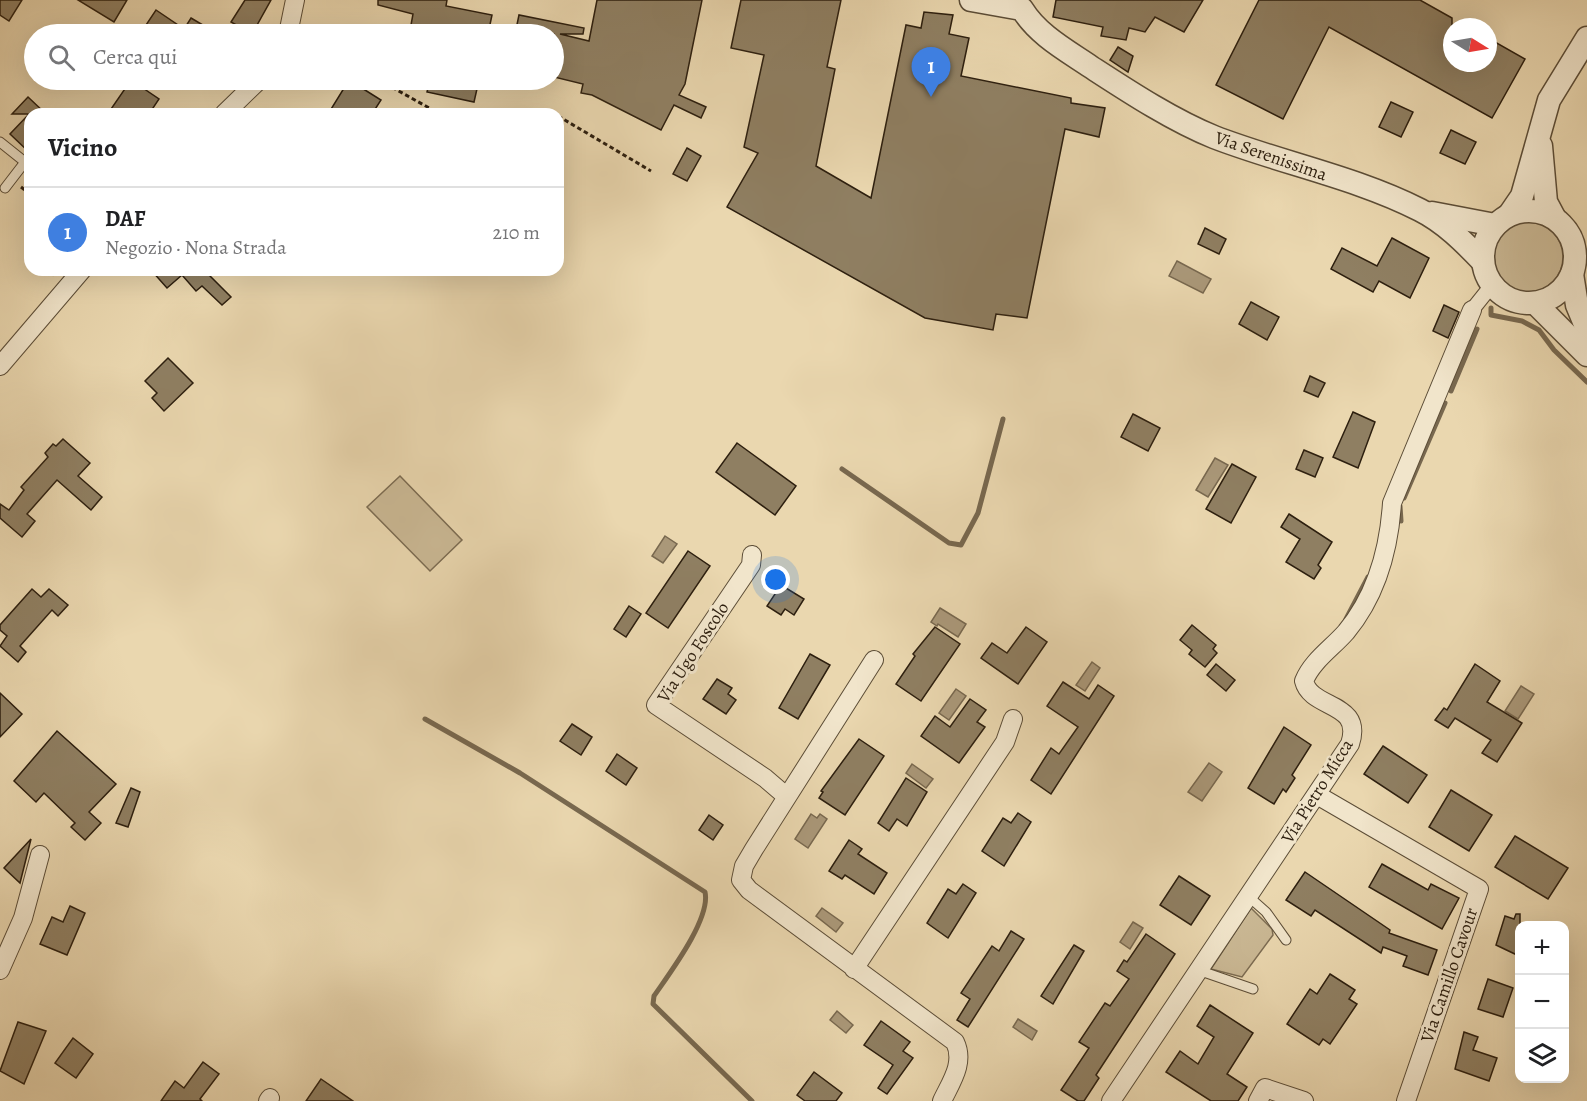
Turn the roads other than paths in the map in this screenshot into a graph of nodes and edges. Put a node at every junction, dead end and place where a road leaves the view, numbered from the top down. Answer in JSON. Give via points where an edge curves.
{"nodes":[{"id":1,"x":295,"y":0,"type":"edge"},
{"id":2,"x":970,"y":0,"type":"edge"},
{"id":3,"x":1025,"y":4,"type":"edge"},
{"id":4,"x":291,"y":24,"type":"edge"},
{"id":5,"x":1587,"y":38,"type":"edge"},
{"id":6,"x":249,"y":90,"type":"edge"},
{"id":7,"x":230,"y":108,"type":"edge"},
{"id":8,"x":1540,"y":132,"type":"junction"},
{"id":9,"x":0,"y":142,"type":"edge"},
{"id":10,"x":24,"y":161,"type":"edge"},
{"id":11,"x":24,"y":168,"type":"edge"},
{"id":12,"x":5,"y":188,"type":"dead end"},
{"id":13,"x":1422,"y":211,"type":"junction"},
{"id":14,"x":1554,"y":217,"type":"junction"},
{"id":15,"x":1502,"y":220,"type":"junction"},
{"id":16,"x":1483,"y":262,"type":"junction"},
{"id":17,"x":1572,"y":274,"type":"junction"},
{"id":18,"x":77,"y":276,"type":"edge"},
{"id":19,"x":1492,"y":285,"type":"junction"},
{"id":20,"x":1535,"y":303,"type":"junction"},
{"id":21,"x":1472,"y":310,"type":"joint"},
{"id":22,"x":1587,"y":329,"type":"edge"},
{"id":23,"x":1587,"y":355,"type":"edge"},
{"id":24,"x":0,"y":366,"type":"edge"},
{"id":25,"x":752,"y":555,"type":"dead end"},
{"id":26,"x":874,"y":660,"type":"dead end"},
{"id":27,"x":1013,"y":719,"type":"dead end"},
{"id":28,"x":1317,"y":795,"type":"junction"},
{"id":29,"x":786,"y":796,"type":"junction"},
{"id":30,"x":40,"y":855,"type":"dead end"},
{"id":31,"x":1248,"y":896,"type":"junction"},
{"id":32,"x":1286,"y":940,"type":"dead end"},
{"id":33,"x":854,"y":969,"type":"junction"},
{"id":34,"x":0,"y":970,"type":"edge"},
{"id":35,"x":1198,"y":970,"type":"junction"},
{"id":36,"x":1253,"y":989,"type":"dead end"},
{"id":37,"x":942,"y":1101,"type":"edge"},
{"id":38,"x":1111,"y":1101,"type":"edge"},
{"id":39,"x":1258,"y":1101,"type":"edge"},
{"id":40,"x":1304,"y":1101,"type":"edge"},
{"id":41,"x":1406,"y":1101,"type":"edge"}],
"edges":[{"from":1,"to":4,"type":"street"},
{"from":2,"to":3,"type":"street"},
{"from":3,"to":13,"type":"street","name":"Via Serenissima","via":[[1033,26],[1125,89],[1212,136]]},
{"from":5,"to":8,"type":"street","via":[[1550,100]]},
{"from":6,"to":7,"type":"street"},
{"from":8,"to":14,"type":"street","via":[[1546,202]]},
{"from":8,"to":15,"type":"street","via":[[1522,196]]},
{"from":9,"to":10,"type":"lane"},
{"from":11,"to":12,"type":"lane"},
{"from":13,"to":15,"type":"street","name":"Via Serenissima"},
{"from":13,"to":16,"type":"street","name":"Via Serenissima","via":[[1458,236]]},
{"from":14,"to":15,"type":"street","name":"Via Serenissima","via":[[1532,211]]},
{"from":14,"to":17,"type":"street","via":[[1573,242]]},
{"from":15,"to":16,"type":"street","via":[[1486,242]]},
{"from":16,"to":19,"type":"street","name":"Via Serenissima"},
{"from":17,"to":20,"type":"street","via":[[1558,293]]},
{"from":17,"to":22,"type":"street","via":[[1577,305]]},
{"from":18,"to":24,"type":"street"},
{"from":19,"to":20,"type":"street","via":[[1504,296]]},
{"from":19,"to":21,"type":"street","name":"Via Pietro Micca"},
{"from":20,"to":23,"type":"street"},
{"from":21,"to":28,"type":"street","name":"Via Pietro Micca","via":[[1392,503],[1390,535],[1377,579],[1363,608],[1304,681],[1310,692],[1344,713],[1353,727],[1350,744]]},
{"from":25,"to":29,"type":"street","name":"Via Ugo Foscolo","via":[[751,565],[656,705]]},
{"from":26,"to":29,"type":"street"},
{"from":27,"to":33,"type":"street","via":[[1005,742]]},
{"from":28,"to":31,"type":"street","name":"Via Pietro Micca"},
{"from":28,"to":41,"type":"street","name":"Via Camillo Cavour","via":[[1479,889]]},
{"from":29,"to":33,"type":"street","via":[[744,866],[741,880]]},
{"from":30,"to":34,"type":"street","via":[[23,918]]},
{"from":31,"to":32,"type":"lane","via":[[1266,912]]},
{"from":31,"to":35,"type":"street","name":"Via Pietro Micca"},
{"from":33,"to":37,"type":"street","via":[[955,1042],[960,1052],[959,1063]]},
{"from":35,"to":36,"type":"lane"},
{"from":35,"to":38,"type":"street","name":"Via Pietro Micca"},
{"from":39,"to":40,"type":"street","via":[[1265,1088]]}]}
